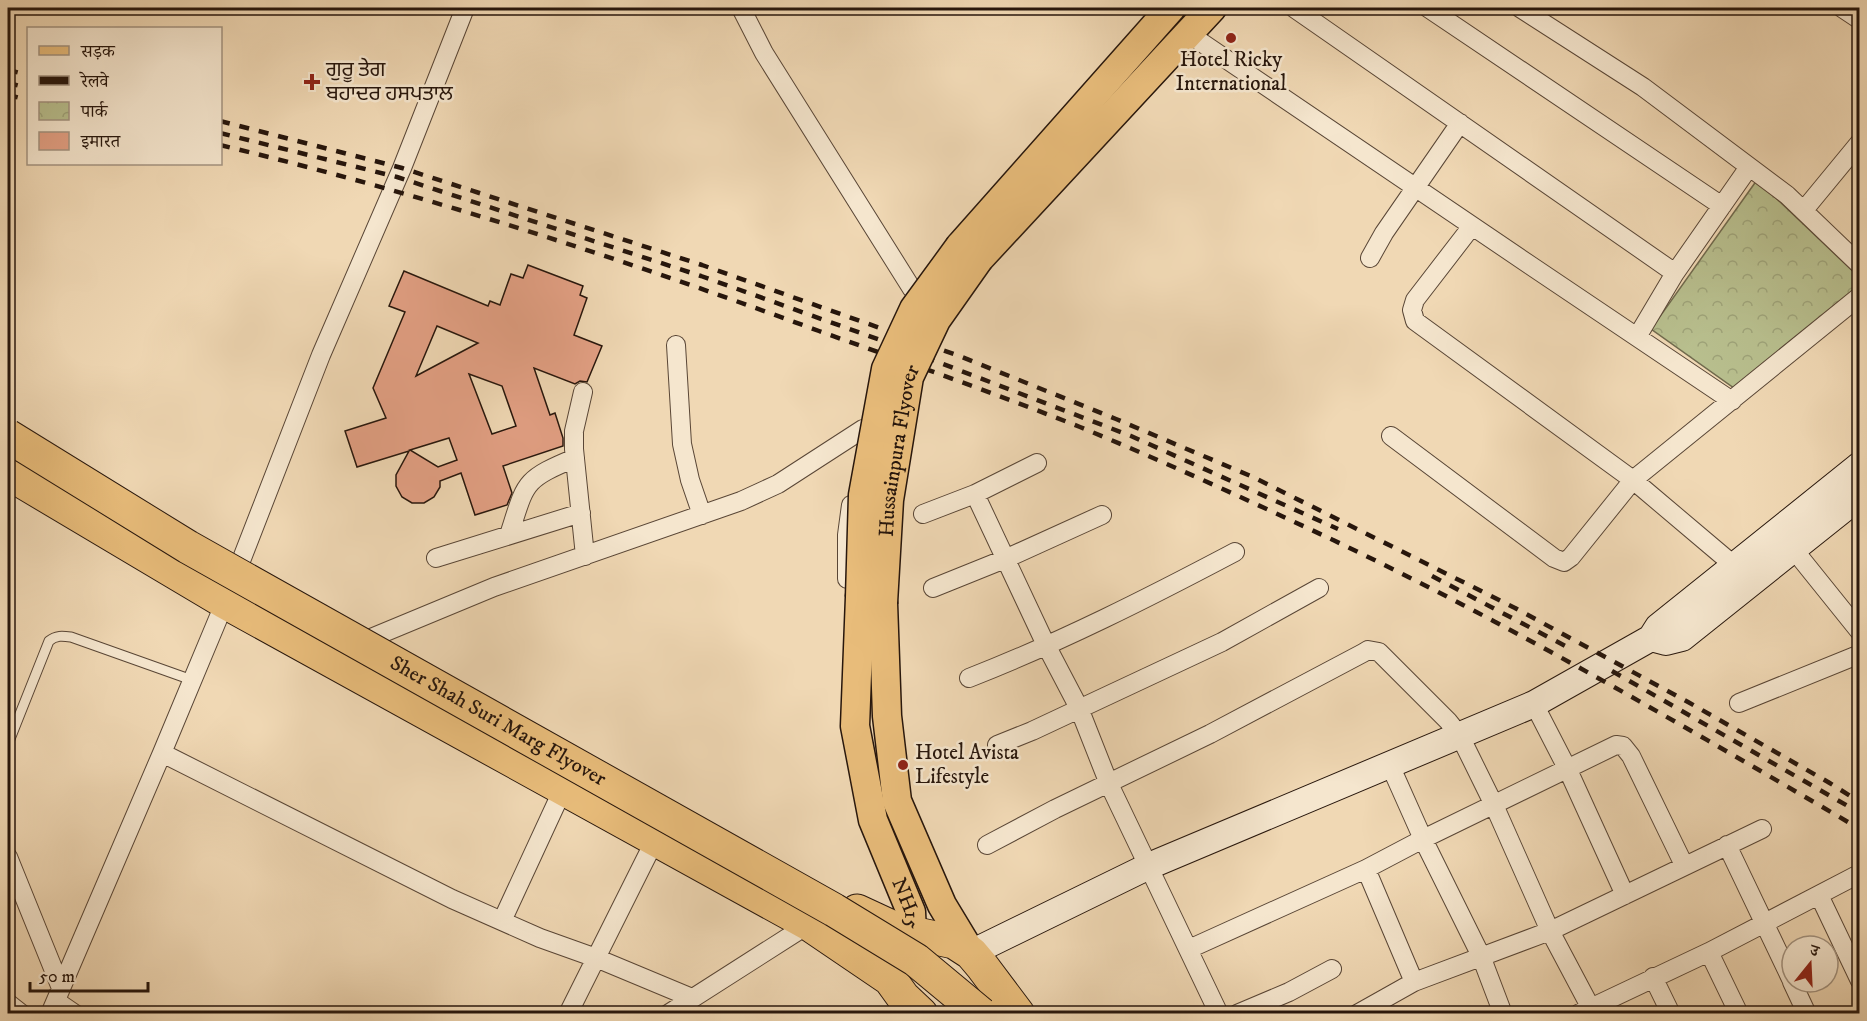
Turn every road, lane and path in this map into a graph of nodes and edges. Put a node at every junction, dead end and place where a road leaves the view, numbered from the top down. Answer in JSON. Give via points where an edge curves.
{"nodes":[{"id":1,"x":465,"y":8,"type":"edge"},
{"id":2,"x":741,"y":8,"type":"edge"},
{"id":3,"x":1171,"y":8,"type":"edge"},
{"id":4,"x":1212,"y":8,"type":"edge"},
{"id":5,"x":1294,"y":8,"type":"edge"},
{"id":6,"x":1428,"y":8,"type":"edge"},
{"id":7,"x":1520,"y":8,"type":"edge"},
{"id":8,"x":1184,"y":40,"type":"junction"},
{"id":9,"x":1460,"y":123,"type":"junction"},
{"id":10,"x":1860,"y":142,"type":"edge"},
{"id":11,"x":1749,"y":167,"type":"junction"},
{"id":12,"x":1417,"y":187,"type":"junction"},
{"id":13,"x":1722,"y":206,"type":"junction"},
{"id":14,"x":1804,"y":210,"type":"junction"},
{"id":15,"x":1472,"y":226,"type":"junction"},
{"id":16,"x":1370,"y":258,"type":"dead end"},
{"id":17,"x":1860,"y":265,"type":"edge"},
{"id":18,"x":1675,"y":273,"type":"junction"},
{"id":19,"x":912,"y":290,"type":"dead end"},
{"id":20,"x":1860,"y":296,"type":"edge"},
{"id":21,"x":1637,"y":337,"type":"junction"},
{"id":22,"x":676,"y":345,"type":"dead end"},
{"id":23,"x":584,"y":392,"type":"dead end"},
{"id":24,"x":1732,"y":401,"type":"junction"},
{"id":25,"x":8,"y":420,"type":"edge"},
{"id":26,"x":8,"y":436,"type":"edge"},
{"id":27,"x":1391,"y":436,"type":"dead end"},
{"id":28,"x":8,"y":458,"type":"edge"},
{"id":29,"x":575,"y":458,"type":"junction"},
{"id":30,"x":1037,"y":463,"type":"dead end"},
{"id":31,"x":1860,"y":465,"type":"edge"},
{"id":32,"x":8,"y":473,"type":"edge"},
{"id":33,"x":1633,"y":480,"type":"junction"},
{"id":34,"x":975,"y":494,"type":"junction"},
{"id":35,"x":1860,"y":496,"type":"edge"},
{"id":36,"x":581,"y":513,"type":"junction"},
{"id":37,"x":923,"y":514,"type":"dead end"},
{"id":38,"x":702,"y":515,"type":"junction"},
{"id":39,"x":1102,"y":515,"type":"dead end"},
{"id":40,"x":509,"y":535,"type":"junction"},
{"id":41,"x":1786,"y":540,"type":"junction"},
{"id":42,"x":1235,"y":552,"type":"dead end"},
{"id":43,"x":585,"y":555,"type":"junction"},
{"id":44,"x":436,"y":558,"type":"dead end"},
{"id":45,"x":1005,"y":559,"type":"junction"},
{"id":46,"x":239,"y":564,"type":"junction"},
{"id":47,"x":1743,"y":573,"type":"junction"},
{"id":48,"x":933,"y":588,"type":"dead end"},
{"id":49,"x":1319,"y":588,"type":"dead end"},
{"id":50,"x":872,"y":600,"type":"junction"},
{"id":51,"x":225,"y":602,"type":"junction"},
{"id":52,"x":1860,"y":632,"type":"edge"},
{"id":53,"x":371,"y":638,"type":"junction"},
{"id":54,"x":1046,"y":645,"type":"junction"},
{"id":55,"x":1860,"y":654,"type":"edge"},
{"id":56,"x":969,"y":678,"type":"dead end"},
{"id":57,"x":192,"y":680,"type":"junction"},
{"id":58,"x":1739,"y":703,"type":"dead end"},
{"id":59,"x":1534,"y":704,"type":"junction"},
{"id":60,"x":1079,"y":708,"type":"junction"},
{"id":61,"x":1460,"y":736,"type":"junction"},
{"id":62,"x":8,"y":744,"type":"edge"},
{"id":63,"x":997,"y":745,"type":"dead end"},
{"id":64,"x":162,"y":753,"type":"junction"},
{"id":65,"x":1390,"y":765,"type":"junction"},
{"id":66,"x":1568,"y":770,"type":"junction"},
{"id":67,"x":1109,"y":784,"type":"junction"},
{"id":68,"x":563,"y":789,"type":"junction"},
{"id":69,"x":1494,"y":805,"type":"junction"},
{"id":70,"x":1762,"y":829,"type":"dead end"},
{"id":71,"x":1423,"y":839,"type":"junction"},
{"id":72,"x":655,"y":840,"type":"junction"},
{"id":73,"x":987,"y":845,"type":"dead end"},
{"id":74,"x":1727,"y":845,"type":"junction"},
{"id":75,"x":8,"y":857,"type":"edge"},
{"id":76,"x":891,"y":862,"type":"junction"},
{"id":77,"x":1684,"y":865,"type":"junction"},
{"id":78,"x":1149,"y":866,"type":"junction"},
{"id":79,"x":1366,"y":869,"type":"junction"},
{"id":80,"x":1855,"y":876,"type":"dead end"},
{"id":81,"x":1626,"y":895,"type":"junction"},
{"id":82,"x":1819,"y":895,"type":"junction"},
{"id":83,"x":501,"y":921,"type":"junction"},
{"id":84,"x":1765,"y":922,"type":"junction"},
{"id":85,"x":809,"y":924,"type":"junction"},
{"id":86,"x":1550,"y":931,"type":"junction"},
{"id":87,"x":915,"y":938,"type":"junction"},
{"id":88,"x":1190,"y":949,"type":"junction"},
{"id":89,"x":1709,"y":952,"type":"junction"},
{"id":90,"x":970,"y":953,"type":"junction"},
{"id":91,"x":1780,"y":955,"type":"edge"},
{"id":92,"x":1481,"y":956,"type":"junction"},
{"id":93,"x":596,"y":957,"type":"junction"},
{"id":94,"x":1332,"y":969,"type":"dead end"},
{"id":95,"x":1653,"y":977,"type":"junction"},
{"id":96,"x":890,"y":979,"type":"junction"},
{"id":97,"x":1860,"y":981,"type":"edge"},
{"id":98,"x":1414,"y":982,"type":"junction"},
{"id":99,"x":1798,"y":994,"type":"edge"},
{"id":100,"x":692,"y":998,"type":"junction"},
{"id":101,"x":56,"y":1001,"type":"edge"},
{"id":102,"x":8,"y":1003,"type":"edge"},
{"id":103,"x":1003,"y":1010,"type":"edge"},
{"id":104,"x":1588,"y":1012,"type":"edge"},
{"id":105,"x":22,"y":1014,"type":"edge"},
{"id":106,"x":75,"y":1014,"type":"edge"},
{"id":107,"x":568,"y":1014,"type":"edge"},
{"id":108,"x":668,"y":1014,"type":"edge"},
{"id":109,"x":921,"y":1014,"type":"edge"},
{"id":110,"x":959,"y":1014,"type":"edge"},
{"id":111,"x":1219,"y":1014,"type":"edge"},
{"id":112,"x":1237,"y":1014,"type":"edge"},
{"id":113,"x":1357,"y":1014,"type":"edge"},
{"id":114,"x":1503,"y":1014,"type":"edge"},
{"id":115,"x":1671,"y":1014,"type":"edge"},
{"id":116,"x":1739,"y":1014,"type":"edge"},
{"id":117,"x":1807,"y":1014,"type":"edge"}],
"edges":[{"from":1,"to":46,"type":"street"},
{"from":2,"to":19,"type":"street","via":[[764,53]]},
{"from":3,"to":50,"type":"main road","name":"Hussainpura Flyover","bridge":true,"via":[[960,246],[914,309],[886,369],[863,495]]},
{"from":4,"to":8,"type":"main road"},
{"from":5,"to":9,"type":"street"},
{"from":6,"to":13,"type":"street"},
{"from":7,"to":11,"type":"street","via":[[1643,87]]},
{"from":8,"to":12,"type":"street"},
{"from":8,"to":50,"type":"main road","name":"Hussainpura Flyover","bridge":true,"via":[[979,259],[936,320],[909,377]]},
{"from":9,"to":12,"type":"street"},
{"from":9,"to":18,"type":"street"},
{"from":10,"to":14,"type":"street"},
{"from":11,"to":13,"type":"street"},
{"from":11,"to":14,"type":"street"},
{"from":12,"to":15,"type":"street"},
{"from":12,"to":16,"type":"street"},
{"from":13,"to":18,"type":"street"},
{"from":14,"to":17,"type":"street"},
{"from":15,"to":21,"type":"street"},
{"from":15,"to":33,"type":"street","via":[[1416,300],[1412,310],[1415,321]]},
{"from":18,"to":21,"type":"street"},
{"from":20,"to":24,"type":"street"},
{"from":21,"to":24,"type":"street"},
{"from":22,"to":38,"type":"street","via":[[682,444]]},
{"from":23,"to":29,"type":"street","via":[[574,431]]},
{"from":24,"to":33,"type":"street"},
{"from":25,"to":46,"type":"highway"},
{"from":26,"to":103,"type":"highway","name":"Sher Shah Suri Marg Flyover","bridge":true,"via":[[188,547],[834,910]]},
{"from":27,"to":33,"type":"street","via":[[1562,562]]},
{"from":28,"to":110,"type":"highway","name":"Sher Shah Suri Marg Flyover","via":[[201,572],[825,919],[908,971]]},
{"from":29,"to":36,"type":"street"},
{"from":29,"to":40,"type":"street","via":[[543,471],[528,484]]},
{"from":30,"to":34,"type":"street"},
{"from":31,"to":41,"type":"street"},
{"from":32,"to":51,"type":"highway"},
{"from":33,"to":47,"type":"street"},
{"from":34,"to":37,"type":"street"},
{"from":34,"to":45,"type":"street"},
{"from":35,"to":41,"type":"street"},
{"from":36,"to":40,"type":"street"},
{"from":36,"to":43,"type":"street"},
{"from":38,"to":43,"type":"street"},
{"from":38,"to":76,"type":"street","via":[[778,484],[863,429],[847,535],[843,714],[872,847]]},
{"from":39,"to":45,"type":"street"},
{"from":40,"to":44,"type":"street"},
{"from":41,"to":47,"type":"street"},
{"from":41,"to":52,"type":"street"},
{"from":42,"to":54,"type":"street"},
{"from":43,"to":53,"type":"street","via":[[494,587]]},
{"from":45,"to":48,"type":"street"},
{"from":45,"to":54,"type":"street"},
{"from":46,"to":51,"type":"street"},
{"from":46,"to":53,"type":"highway"},
{"from":47,"to":59,"type":"street","via":[[1658,627],[1651,638]]},
{"from":49,"to":60,"type":"street","via":[[1222,642]]},
{"from":50,"to":76,"type":"main road","name":"Hussainpura Flyover","via":[[855,726],[873,820]]},
{"from":50,"to":90,"type":"main road","name":"Hussainpura Flyover","via":[[897,801],[942,904]]},
{"from":51,"to":57,"type":"street"},
{"from":51,"to":68,"type":"highway"},
{"from":53,"to":87,"type":"highway","via":[[838,901]]},
{"from":54,"to":56,"type":"street"},
{"from":54,"to":60,"type":"street"},
{"from":55,"to":58,"type":"street"},
{"from":57,"to":62,"type":"lane","via":[[72,637],[53,638]]},
{"from":57,"to":64,"type":"street"},
{"from":59,"to":61,"type":"street"},
{"from":59,"to":66,"type":"street"},
{"from":60,"to":63,"type":"street"},
{"from":60,"to":67,"type":"street"},
{"from":61,"to":65,"type":"street"},
{"from":61,"to":67,"type":"street","via":[[1379,652],[1368,650]]},
{"from":61,"to":69,"type":"street"},
{"from":64,"to":83,"type":"street"},
{"from":64,"to":101,"type":"street"},
{"from":65,"to":71,"type":"street"},
{"from":65,"to":78,"type":"street"},
{"from":66,"to":69,"type":"street"},
{"from":66,"to":77,"type":"street","via":[[1612,747],[1623,746]]},
{"from":66,"to":81,"type":"street"},
{"from":67,"to":73,"type":"street"},
{"from":67,"to":78,"type":"street"},
{"from":68,"to":72,"type":"highway"},
{"from":68,"to":83,"type":"street"},
{"from":69,"to":71,"type":"street"},
{"from":69,"to":86,"type":"street"},
{"from":70,"to":74,"type":"street"},
{"from":71,"to":79,"type":"street"},
{"from":71,"to":92,"type":"street"},
{"from":72,"to":85,"type":"highway"},
{"from":72,"to":93,"type":"street"},
{"from":74,"to":77,"type":"street"},
{"from":74,"to":84,"type":"street"},
{"from":75,"to":101,"type":"street"},
{"from":76,"to":87,"type":"main road","name":"NH15","via":[[911,912]]},
{"from":77,"to":81,"type":"street"},
{"from":78,"to":88,"type":"street"},
{"from":78,"to":90,"type":"street"},
{"from":79,"to":88,"type":"street"},
{"from":79,"to":98,"type":"street"},
{"from":80,"to":82,"type":"street"},
{"from":81,"to":86,"type":"street"},
{"from":82,"to":84,"type":"street"},
{"from":82,"to":97,"type":"street"},
{"from":83,"to":93,"type":"street"},
{"from":84,"to":89,"type":"street"},
{"from":84,"to":91,"type":"street"},
{"from":85,"to":96,"type":"highway"},
{"from":85,"to":100,"type":"street"},
{"from":86,"to":92,"type":"street"},
{"from":86,"to":104,"type":"street"},
{"from":87,"to":90,"type":"highway","via":[[954,942]]},
{"from":87,"to":96,"type":"highway","via":[[891,964]]},
{"from":88,"to":111,"type":"street"},
{"from":89,"to":95,"type":"street"},
{"from":89,"to":116,"type":"street"},
{"from":90,"to":103,"type":"highway","via":[[982,966]]},
{"from":92,"to":98,"type":"street"},
{"from":92,"to":114,"type":"street"},
{"from":93,"to":100,"type":"street"},
{"from":93,"to":107,"type":"street"},
{"from":94,"to":112,"type":"street"},
{"from":95,"to":104,"type":"street"},
{"from":95,"to":115,"type":"street"},
{"from":96,"to":109,"type":"highway"},
{"from":98,"to":113,"type":"street"},
{"from":99,"to":117,"type":"street"},
{"from":100,"to":108,"type":"street"},
{"from":101,"to":106,"type":"street"},
{"from":102,"to":105,"type":"street"}]}
